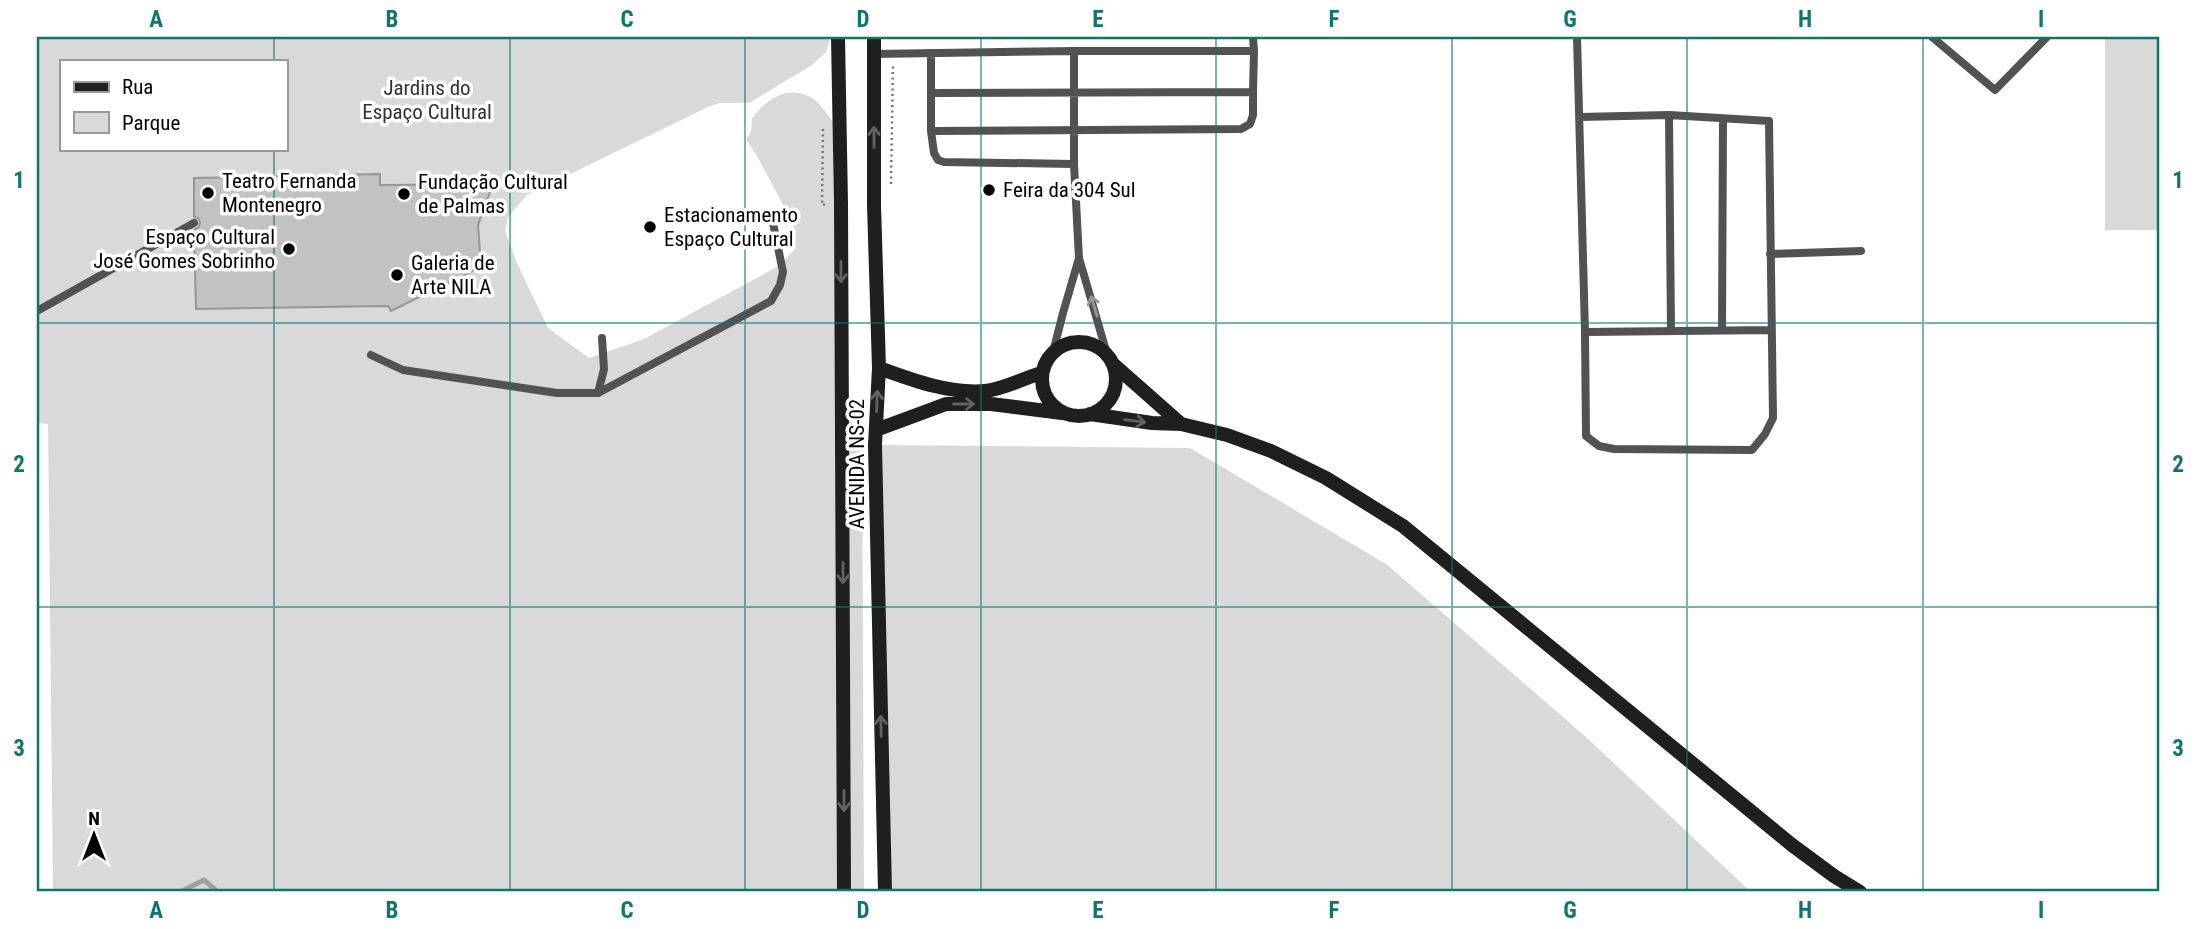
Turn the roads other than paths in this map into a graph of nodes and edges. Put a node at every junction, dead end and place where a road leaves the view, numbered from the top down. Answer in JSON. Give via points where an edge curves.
{"nodes":[{"id":1,"x":838,"y":37,"type":"edge"},
{"id":2,"x":874,"y":37,"type":"edge"},
{"id":3,"x":1253,"y":37,"type":"edge"},
{"id":4,"x":1577,"y":37,"type":"edge"},
{"id":5,"x":1932,"y":37,"type":"edge"},
{"id":6,"x":2047,"y":37,"type":"edge"},
{"id":7,"x":1074,"y":51,"type":"junction"},
{"id":8,"x":1254,"y":51,"type":"junction"},
{"id":9,"x":931,"y":53,"type":"junction"},
{"id":10,"x":874,"y":54,"type":"junction"},
{"id":11,"x":1253,"y":92,"type":"junction"},
{"id":12,"x":931,"y":93,"type":"junction"},
{"id":13,"x":1074,"y":93,"type":"junction"},
{"id":14,"x":1669,"y":115,"type":"junction"},
{"id":15,"x":1580,"y":117,"type":"junction"},
{"id":16,"x":1723,"y":119,"type":"junction"},
{"id":17,"x":1075,"y":130,"type":"junction"},
{"id":18,"x":931,"y":131,"type":"junction"},
{"id":19,"x":1074,"y":164,"type":"junction"},
{"id":20,"x":194,"y":223,"type":"dead end"},
{"id":21,"x":773,"y":223,"type":"dead end"},
{"id":22,"x":1861,"y":251,"type":"dead end"},
{"id":23,"x":1770,"y":254,"type":"junction"},
{"id":24,"x":1079,"y":258,"type":"junction"},
{"id":25,"x":37,"y":311,"type":"edge"},
{"id":26,"x":1723,"y":330,"type":"junction"},
{"id":27,"x":1771,"y":330,"type":"junction"},
{"id":28,"x":1671,"y":331,"type":"junction"},
{"id":29,"x":1585,"y":332,"type":"junction"},
{"id":30,"x":602,"y":338,"type":"dead end"},
{"id":31,"x":1053,"y":352,"type":"junction"},
{"id":32,"x":371,"y":355,"type":"dead end"},
{"id":33,"x":1110,"y":359,"type":"junction"},
{"id":34,"x":879,"y":368,"type":"junction"},
{"id":35,"x":1042,"y":373,"type":"junction"},
{"id":36,"x":598,"y":393,"type":"junction"},
{"id":37,"x":1065,"y":413,"type":"junction"},
{"id":38,"x":1090,"y":414,"type":"junction"},
{"id":39,"x":1181,"y":424,"type":"junction"},
{"id":40,"x":876,"y":430,"type":"junction"},
{"id":41,"x":844,"y":892,"type":"edge"},
{"id":42,"x":885,"y":892,"type":"edge"},
{"id":43,"x":1860,"y":892,"type":"edge"}],
"edges":[{"from":1,"to":41,"type":"street","name":"AVENIDA NS-02","one_way":true},
{"from":2,"to":10,"type":"street","name":"AVENIDA NS-02"},
{"from":3,"to":8,"type":"lane"},
{"from":4,"to":15,"type":"lane"},
{"from":5,"to":6,"type":"lane","via":[[1995,90]]},
{"from":7,"to":8,"type":"lane"},
{"from":7,"to":9,"type":"lane"},
{"from":7,"to":13,"type":"lane"},
{"from":8,"to":11,"type":"lane"},
{"from":9,"to":10,"type":"lane"},
{"from":9,"to":12,"type":"lane"},
{"from":34,"to":10,"type":"street","name":"AVENIDA NS-02","one_way":true},
{"from":11,"to":13,"type":"lane"},
{"from":11,"to":17,"type":"lane","via":[[1253,116],[1241,129]]},
{"from":12,"to":13,"type":"lane"},
{"from":12,"to":18,"type":"lane"},
{"from":13,"to":17,"type":"lane"},
{"from":14,"to":15,"type":"lane"},
{"from":14,"to":16,"type":"lane"},
{"from":14,"to":28,"type":"lane"},
{"from":15,"to":29,"type":"lane"},
{"from":16,"to":23,"type":"lane","via":[[1769,121]]},
{"from":16,"to":26,"type":"lane"},
{"from":17,"to":18,"type":"lane"},
{"from":17,"to":19,"type":"lane"},
{"from":18,"to":19,"type":"lane","via":[[934,153],[944,162]]},
{"from":19,"to":24,"type":"lane"},
{"from":20,"to":25,"type":"lane"},
{"from":21,"to":36,"type":"lane","via":[[783,272],[771,301]]},
{"from":22,"to":23,"type":"lane"},
{"from":23,"to":27,"type":"lane"},
{"from":24,"to":31,"type":"lane"},
{"from":33,"to":24,"type":"lane","one_way":true},
{"from":26,"to":27,"type":"lane"},
{"from":26,"to":28,"type":"lane"},
{"from":27,"to":29,"type":"lane","via":[[1773,418],[1752,450],[1600,446],[1586,436]]},
{"from":28,"to":29,"type":"lane"},
{"from":30,"to":36,"type":"lane","via":[[604,369]]},
{"from":31,"to":33,"type":"street","via":[[1063,345],[1087,342]]},
{"from":31,"to":35,"type":"street"},
{"from":32,"to":36,"type":"lane","via":[[403,370],[558,393]]},
{"from":33,"to":38,"type":"street","via":[[1116,379],[1113,394],[1104,407]]},
{"from":33,"to":39,"type":"street"},
{"from":34,"to":35,"type":"street","via":[[967,390],[993,389]]},
{"from":40,"to":34,"type":"street","name":"AVENIDA NS-02","one_way":true},
{"from":35,"to":37,"type":"street","via":[[1049,401]]},
{"from":37,"to":38,"type":"street"},
{"from":40,"to":37,"type":"street","one_way":true,"via":[[946,404]]},
{"from":38,"to":39,"type":"street","one_way":true},
{"from":39,"to":43,"type":"street","via":[[1271,451],[1404,526],[1791,845]]},
{"from":42,"to":40,"type":"street","name":"AVENIDA NS-02","one_way":true}]}
